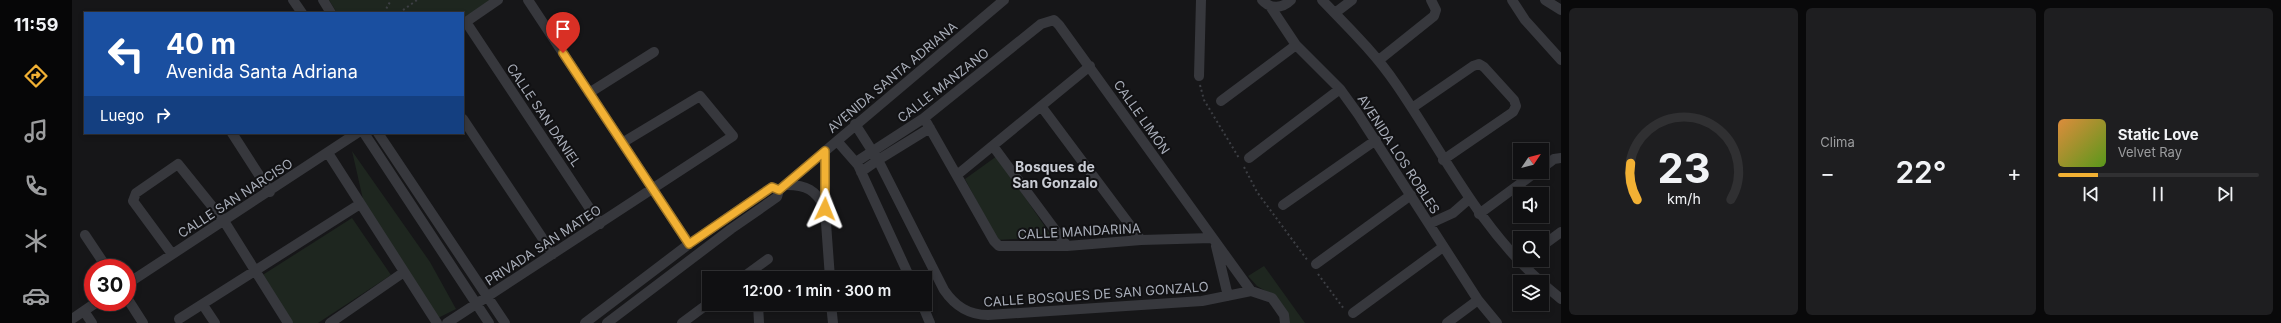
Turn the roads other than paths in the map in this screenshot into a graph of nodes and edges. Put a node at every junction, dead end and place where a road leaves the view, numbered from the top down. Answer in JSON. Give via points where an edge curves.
{"nodes":[{"id":1,"x":293,"y":0,"type":"edge"},
{"id":2,"x":323,"y":0,"type":"edge"},
{"id":3,"x":498,"y":0,"type":"edge"},
{"id":4,"x":528,"y":0,"type":"edge"},
{"id":5,"x":1004,"y":0,"type":"edge"},
{"id":6,"x":1201,"y":0,"type":"edge"},
{"id":7,"x":1262,"y":0,"type":"edge"},
{"id":8,"x":1291,"y":0,"type":"edge"},
{"id":9,"x":1322,"y":0,"type":"edge"},
{"id":10,"x":1352,"y":0,"type":"edge"},
{"id":11,"x":1432,"y":0,"type":"edge"},
{"id":12,"x":1512,"y":0,"type":"edge"},
{"id":13,"x":1545,"y":0,"type":"edge"},
{"id":14,"x":1270,"y":6,"type":"junction"},
{"id":15,"x":1561,"y":10,"type":"edge"},
{"id":16,"x":301,"y":12,"type":"edge"},
{"id":17,"x":330,"y":12,"type":"edge"},
{"id":18,"x":1335,"y":13,"type":"junction"},
{"id":19,"x":464,"y":23,"type":"edge"},
{"id":20,"x":1041,"y":24,"type":"joint"},
{"id":21,"x":1296,"y":45,"type":"junction"},
{"id":22,"x":654,"y":52,"type":"dead end"},
{"id":23,"x":1379,"y":60,"type":"junction"},
{"id":24,"x":1561,"y":60,"type":"edge"},
{"id":25,"x":1090,"y":66,"type":"junction"},
{"id":26,"x":1199,"y":76,"type":"road end"},
{"id":27,"x":1340,"y":89,"type":"junction"},
{"id":28,"x":589,"y":93,"type":"junction"},
{"id":29,"x":1221,"y":101,"type":"dead end"},
{"id":30,"x":1041,"y":106,"type":"junction"},
{"id":31,"x":1412,"y":108,"type":"junction"},
{"id":32,"x":924,"y":118,"type":"junction"},
{"id":33,"x":464,"y":120,"type":"edge"},
{"id":34,"x":856,"y":124,"type":"junction"},
{"id":35,"x":930,"y":128,"type":"junction"},
{"id":36,"x":233,"y":134,"type":"edge"},
{"id":37,"x":356,"y":134,"type":"edge"},
{"id":38,"x":365,"y":134,"type":"edge"},
{"id":39,"x":379,"y":134,"type":"edge"},
{"id":40,"x":1376,"y":140,"type":"junction"},
{"id":41,"x":837,"y":141,"type":"junction"},
{"id":42,"x":622,"y":143,"type":"junction"},
{"id":43,"x":993,"y":146,"type":"junction"},
{"id":44,"x":825,"y":151,"type":"junction"},
{"id":45,"x":328,"y":153,"type":"junction"},
{"id":46,"x":875,"y":156,"type":"junction"},
{"id":47,"x":1248,"y":158,"type":"dead end"},
{"id":48,"x":1561,"y":158,"type":"edge"},
{"id":49,"x":1443,"y":160,"type":"junction"},
{"id":50,"x":856,"y":162,"type":"junction"},
{"id":51,"x":1549,"y":163,"type":"edge"},
{"id":52,"x":861,"y":172,"type":"junction"},
{"id":53,"x":957,"y":175,"type":"junction"},
{"id":54,"x":1526,"y":179,"type":"edge"},
{"id":55,"x":783,"y":187,"type":"junction"},
{"id":56,"x":653,"y":190,"type":"junction"},
{"id":57,"x":270,"y":192,"type":"junction"},
{"id":58,"x":1411,"y":195,"type":"junction"},
{"id":59,"x":1468,"y":199,"type":"junction"},
{"id":60,"x":360,"y":204,"type":"junction"},
{"id":61,"x":1284,"y":205,"type":"dead end"},
{"id":62,"x":825,"y":209,"type":"junction"},
{"id":63,"x":1479,"y":214,"type":"junction"},
{"id":64,"x":224,"y":221,"type":"junction"},
{"id":65,"x":600,"y":224,"type":"junction"},
{"id":66,"x":1429,"y":224,"type":"junction"},
{"id":67,"x":1561,"y":232,"type":"edge"},
{"id":68,"x":85,"y":235,"type":"dead end"},
{"id":69,"x":1141,"y":240,"type":"junction"},
{"id":70,"x":1214,"y":240,"type":"junction"},
{"id":71,"x":1549,"y":241,"type":"edge"},
{"id":72,"x":689,"y":244,"type":"junction"},
{"id":73,"x":1067,"y":246,"type":"junction"},
{"id":74,"x":1443,"y":246,"type":"junction"},
{"id":75,"x":1513,"y":252,"type":"edge"},
{"id":76,"x":172,"y":254,"type":"junction"},
{"id":77,"x":553,"y":254,"type":"junction"},
{"id":78,"x":101,"y":259,"type":"edge"},
{"id":79,"x":768,"y":259,"type":"dead end"},
{"id":80,"x":1313,"y":265,"type":"road end"},
{"id":81,"x":1526,"y":267,"type":"edge"},
{"id":82,"x":256,"y":271,"type":"junction"},
{"id":83,"x":758,"y":271,"type":"edge"},
{"id":84,"x":829,"y":271,"type":"edge"},
{"id":85,"x":907,"y":271,"type":"edge"},
{"id":86,"x":404,"y":272,"type":"junction"},
{"id":87,"x":1534,"y":275,"type":"edge"},
{"id":88,"x":136,"y":278,"type":"edge"},
{"id":89,"x":1549,"y":289,"type":"edge"},
{"id":90,"x":1251,"y":291,"type":"junction"},
{"id":91,"x":488,"y":296,"type":"junction"},
{"id":92,"x":1228,"y":296,"type":"junction"},
{"id":93,"x":1561,"y":298,"type":"edge"},
{"id":94,"x":1478,"y":300,"type":"junction"},
{"id":95,"x":477,"y":303,"type":"junction"},
{"id":96,"x":203,"y":305,"type":"junction"},
{"id":97,"x":702,"y":310,"type":"edge"},
{"id":98,"x":84,"y":311,"type":"joint"},
{"id":99,"x":135,"y":311,"type":"edge"},
{"id":100,"x":758,"y":311,"type":"edge"},
{"id":101,"x":831,"y":311,"type":"edge"},
{"id":102,"x":925,"y":311,"type":"edge"},
{"id":103,"x":1349,"y":312,"type":"road end"},
{"id":104,"x":72,"y":318,"type":"edge"},
{"id":105,"x":695,"y":318,"type":"edge"},
{"id":106,"x":179,"y":319,"type":"dead end"},
{"id":107,"x":92,"y":323,"type":"edge"},
{"id":108,"x":143,"y":323,"type":"edge"},
{"id":109,"x":215,"y":323,"type":"edge"},
{"id":110,"x":288,"y":323,"type":"edge"},
{"id":111,"x":330,"y":323,"type":"edge"},
{"id":112,"x":437,"y":323,"type":"edge"},
{"id":113,"x":447,"y":323,"type":"edge"},
{"id":114,"x":489,"y":323,"type":"edge"},
{"id":115,"x":505,"y":323,"type":"edge"},
{"id":116,"x":585,"y":323,"type":"edge"},
{"id":117,"x":607,"y":323,"type":"edge"},
{"id":118,"x":682,"y":323,"type":"edge"},
{"id":119,"x":759,"y":323,"type":"edge"},
{"id":120,"x":832,"y":323,"type":"edge"},
{"id":121,"x":930,"y":323,"type":"edge"},
{"id":122,"x":1285,"y":323,"type":"edge"},
{"id":123,"x":1447,"y":323,"type":"edge"},
{"id":124,"x":1497,"y":323,"type":"edge"}],
"edges":[{"from":1,"to":16,"type":"street"},
{"from":2,"to":17,"type":"street"},
{"from":3,"to":19,"type":"street"},
{"from":4,"to":28,"type":"street"},
{"from":5,"to":34,"type":"street","name":"AVENIDA SANTA ADRIANA"},
{"from":6,"to":26,"type":"street"},
{"from":7,"to":14,"type":"street","name":"AVENIDA LOS ROBLES"},
{"from":8,"to":14,"type":"street","via":[[1282,6]]},
{"from":9,"to":18,"type":"street"},
{"from":10,"to":18,"type":"street"},
{"from":11,"to":23,"type":"street","via":[[1436,10],[1434,16]]},
{"from":12,"to":24,"type":"street","via":[[1525,20]]},
{"from":13,"to":15,"type":"street"},
{"from":14,"to":21,"type":"street","name":"AVENIDA LOS ROBLES"},
{"from":18,"to":23,"type":"street"},
{"from":19,"to":65,"type":"street","name":"CALLE SAN DANIEL"},
{"from":20,"to":25,"type":"street","name":"CALLE LIMÓN","via":[[1054,20],[1059,24]]},
{"from":20,"to":32,"type":"street","name":"CALLE MANZANO"},
{"from":21,"to":27,"type":"street","name":"AVENIDA LOS ROBLES"},
{"from":21,"to":29,"type":"street"},
{"from":22,"to":28,"type":"street"},
{"from":23,"to":31,"type":"street"},
{"from":25,"to":30,"type":"street"},
{"from":25,"to":70,"type":"street","name":"CALLE LIMÓN"},
{"from":27,"to":40,"type":"street","name":"AVENIDA LOS ROBLES"},
{"from":27,"to":47,"type":"street"},
{"from":28,"to":42,"type":"street"},
{"from":30,"to":43,"type":"street"},
{"from":30,"to":69,"type":"street"},
{"from":31,"to":49,"type":"street"},
{"from":31,"to":49,"type":"street","via":[[1479,64],[1514,100],[1516,106],[1513,112]]},
{"from":32,"to":35,"type":"street","name":"CALLE MANDARINA"},
{"from":32,"to":46,"type":"street","name":"CALLE MANZANO"},
{"from":33,"to":77,"type":"street"},
{"from":34,"to":41,"type":"street","name":"AVENIDA SANTA ADRIANA"},
{"from":34,"to":46,"type":"street","name":"CALLE BOSQUES DE SAN GONZALO"},
{"from":35,"to":46,"type":"street","name":"CALLE MANZANO"},
{"from":35,"to":53,"type":"street","name":"CALLE MANDARINA"},
{"from":36,"to":57,"type":"street"},
{"from":37,"to":45,"type":"street","name":"CALLE SAN NARCISO"},
{"from":38,"to":95,"type":"street"},
{"from":39,"to":91,"type":"street"},
{"from":40,"to":58,"type":"street","name":"AVENIDA LOS ROBLES"},
{"from":40,"to":61,"type":"street"},
{"from":41,"to":44,"type":"street","name":"AVENIDA SANTA ADRIANA"},
{"from":41,"to":50,"type":"street"},
{"from":42,"to":56,"type":"street"},
{"from":42,"to":56,"type":"street","name":"PRIVADA SAN MATEO","via":[[700,96],[732,134],[732,139]]},
{"from":43,"to":53,"type":"street"},
{"from":43,"to":73,"type":"street"},
{"from":44,"to":55,"type":"street","name":"AVENIDA SANTA ADRIANA"},
{"from":44,"to":62,"type":"street"},
{"from":45,"to":57,"type":"street","name":"CALLE SAN NARCISO"},
{"from":45,"to":60,"type":"street"},
{"from":46,"to":50,"type":"street","name":"CALLE MANZANO"},
{"from":46,"to":52,"type":"street","name":"CALLE MANZANO"},
{"from":46,"to":92,"type":"street","name":"CALLE BOSQUES DE SAN GONZALO","via":[[944,290],[952,302],[964,310],[988,315],[1202,302]]},
{"from":48,"to":51,"type":"street"},
{"from":49,"to":59,"type":"street"},
{"from":50,"to":52,"type":"street"},
{"from":52,"to":85,"type":"street"},
{"from":53,"to":73,"type":"street","name":"CALLE MANDARINA","via":[[999,246]]},
{"from":54,"to":63,"type":"street"},
{"from":55,"to":62,"type":"street","via":[[806,186],[820,199]]},
{"from":55,"to":72,"type":"street","name":"AVENIDA SANTA ADRIANA","via":[[772,187]]},
{"from":55,"to":117,"type":"street","name":"AVENIDA SANTA ADRIANA","via":[[777,197]]},
{"from":56,"to":65,"type":"street","name":"PRIVADA SAN MATEO"},
{"from":56,"to":72,"type":"street"},
{"from":57,"to":64,"type":"street","name":"CALLE SAN NARCISO"},
{"from":58,"to":66,"type":"street","name":"AVENIDA LOS ROBLES"},
{"from":58,"to":80,"type":"street"},
{"from":59,"to":63,"type":"street"},
{"from":59,"to":66,"type":"street","via":[[1453,213]]},
{"from":60,"to":82,"type":"street"},
{"from":60,"to":86,"type":"street"},
{"from":62,"to":84,"type":"street"},
{"from":63,"to":75,"type":"street"},
{"from":64,"to":76,"type":"street","name":"CALLE SAN NARCISO"},
{"from":64,"to":76,"type":"street","via":[[181,166],[176,164],[136,194],[133,201]]},
{"from":64,"to":82,"type":"street"},
{"from":65,"to":77,"type":"street","name":"PRIVADA SAN MATEO"},
{"from":66,"to":74,"type":"street","name":"AVENIDA LOS ROBLES"},
{"from":67,"to":71,"type":"street"},
{"from":68,"to":78,"type":"street"},
{"from":69,"to":70,"type":"street","name":"CALLE MANDARINA"},
{"from":69,"to":73,"type":"street","name":"CALLE MANDARINA"},
{"from":70,"to":90,"type":"street","name":"CALLE LIMÓN"},
{"from":70,"to":92,"type":"street","name":"CALLE LIMÓN"},
{"from":72,"to":116,"type":"street","name":"AVENIDA SANTA ADRIANA"},
{"from":74,"to":94,"type":"street","name":"AVENIDA LOS ROBLES"},
{"from":74,"to":103,"type":"street"},
{"from":76,"to":88,"type":"street","name":"CALLE SAN NARCISO"},
{"from":77,"to":91,"type":"street","name":"PRIVADA SAN MATEO"},
{"from":79,"to":83,"type":"street"},
{"from":81,"to":87,"type":"street"},
{"from":82,"to":96,"type":"street"},
{"from":82,"to":110,"type":"street"},
{"from":86,"to":111,"type":"street"},
{"from":86,"to":112,"type":"street"},
{"from":89,"to":93,"type":"street"},
{"from":90,"to":92,"type":"street","name":"CALLE BOSQUES DE SAN GONZALO"},
{"from":90,"to":122,"type":"street","via":[[1272,298],[1284,315]]},
{"from":91,"to":95,"type":"street","name":"PRIVADA SAN MATEO"},
{"from":91,"to":115,"type":"street"},
{"from":94,"to":123,"type":"street"},
{"from":94,"to":124,"type":"street","name":"AVENIDA LOS ROBLES"},
{"from":95,"to":113,"type":"street","name":"PRIVADA SAN MATEO"},
{"from":95,"to":114,"type":"street"},
{"from":96,"to":106,"type":"street"},
{"from":96,"to":109,"type":"street"},
{"from":97,"to":105,"type":"street"},
{"from":98,"to":104,"type":"street"},
{"from":98,"to":107,"type":"street"},
{"from":99,"to":108,"type":"street"},
{"from":100,"to":119,"type":"street"},
{"from":101,"to":120,"type":"street"},
{"from":102,"to":121,"type":"street"},
{"from":105,"to":118,"type":"street"}]}
